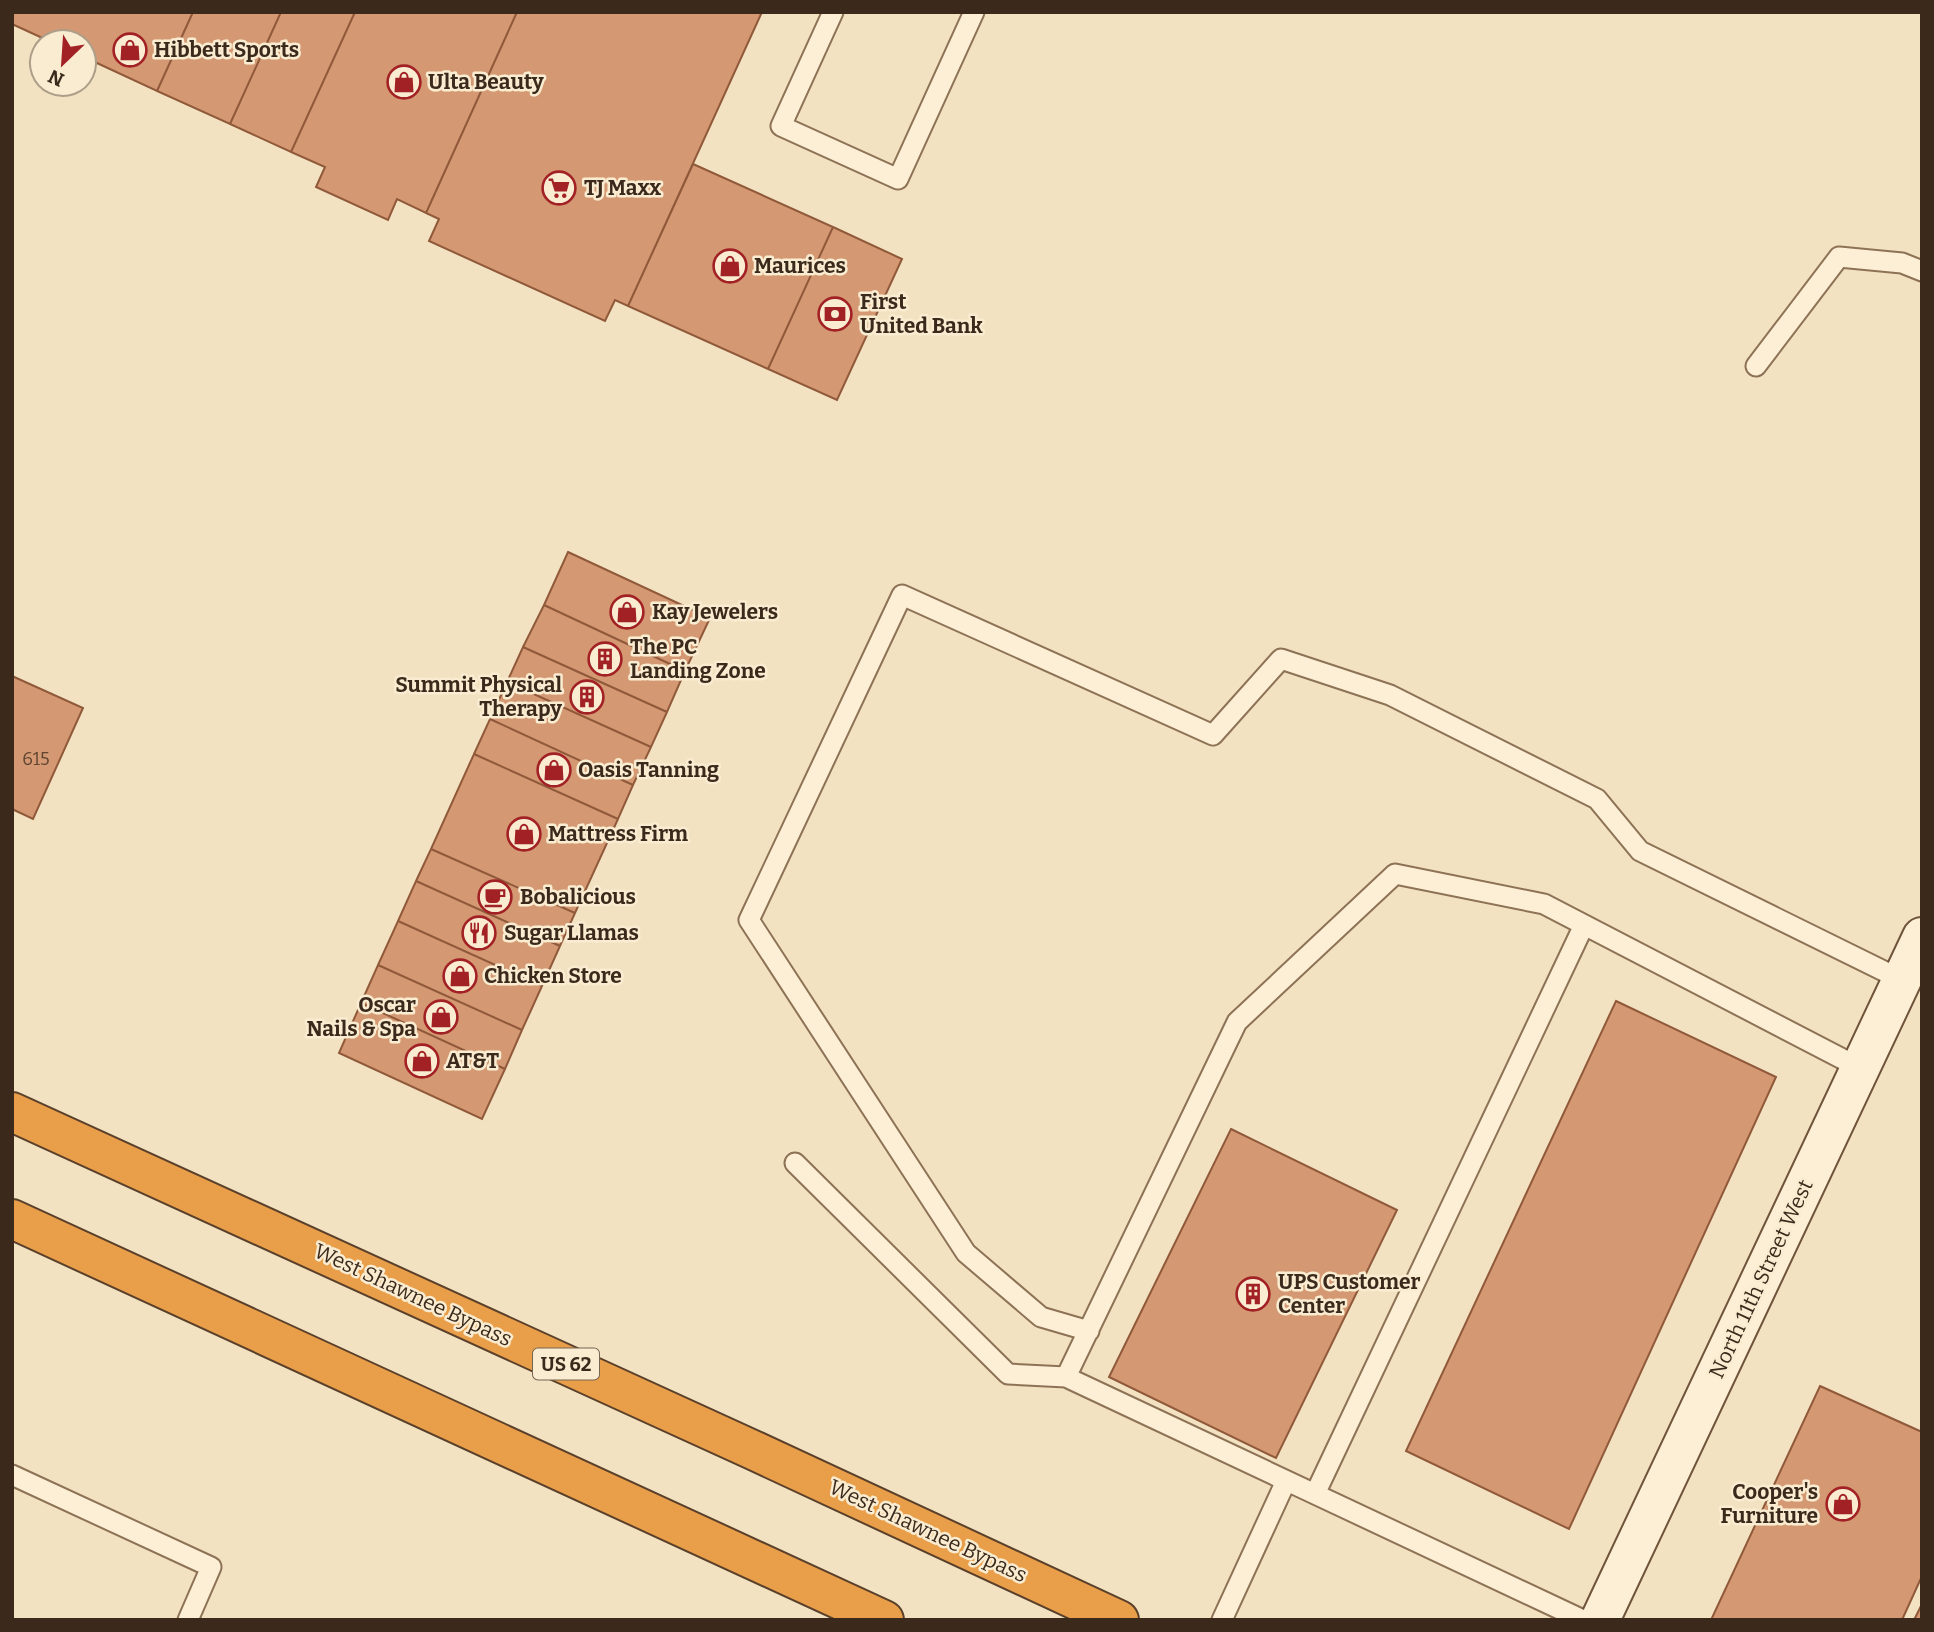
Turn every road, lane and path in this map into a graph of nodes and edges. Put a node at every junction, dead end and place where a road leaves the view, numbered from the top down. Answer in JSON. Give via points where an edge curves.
{"nodes":[{"id":1,"x":833,"y":12,"type":"edge"},
{"id":2,"x":974,"y":12,"type":"edge"},
{"id":3,"x":1922,"y":271,"type":"edge"},
{"id":4,"x":1756,"y":366,"type":"dead end"},
{"id":5,"x":1584,"y":925,"type":"junction"},
{"id":6,"x":1922,"y":937,"type":"edge"},
{"id":7,"x":1902,"y":980,"type":"junction"},
{"id":8,"x":1860,"y":1068,"type":"junction"},
{"id":9,"x":12,"y":1112,"type":"edge"},
{"id":10,"x":795,"y":1163,"type":"dead end"},
{"id":11,"x":12,"y":1219,"type":"edge"},
{"id":12,"x":1089,"y":1331,"type":"junction"},
{"id":13,"x":1066,"y":1377,"type":"junction"},
{"id":14,"x":12,"y":1475,"type":"edge"},
{"id":15,"x":1286,"y":1480,"type":"junction"},
{"id":16,"x":1315,"y":1494,"type":"junction"},
{"id":17,"x":188,"y":1620,"type":"edge"},
{"id":18,"x":884,"y":1620,"type":"edge"},
{"id":19,"x":1119,"y":1620,"type":"edge"},
{"id":20,"x":1222,"y":1620,"type":"edge"},
{"id":21,"x":1583,"y":1620,"type":"edge"},
{"id":22,"x":1600,"y":1620,"type":"edge"}],
"edges":[{"from":1,"to":2,"type":"lane","via":[[781,126],[898,179]]},
{"from":3,"to":4,"type":"lane","via":[[1902,263],[1839,257]]},
{"from":5,"to":8,"type":"lane"},
{"from":5,"to":12,"type":"lane","via":[[1544,904],[1395,874],[1237,1022]]},
{"from":5,"to":16,"type":"lane"},
{"from":6,"to":7,"type":"street","name":"North 11th Street West"},
{"from":7,"to":8,"type":"street","name":"North 11th Street West"},
{"from":7,"to":12,"type":"lane","via":[[1640,851],[1597,799],[1390,695],[1281,659],[1213,735],[902,595],[749,920],[966,1253],[1041,1317]]},
{"from":8,"to":22,"type":"street","name":"North 11th Street West"},
{"from":9,"to":19,"type":"highway","name":"West Shawnee Bypass","number":"US 62"},
{"from":10,"to":13,"type":"lane","via":[[1008,1374]]},
{"from":11,"to":18,"type":"highway"},
{"from":12,"to":13,"type":"lane"},
{"from":13,"to":15,"type":"lane"},
{"from":14,"to":17,"type":"lane","via":[[211,1567]]},
{"from":15,"to":16,"type":"lane"},
{"from":15,"to":20,"type":"lane"},
{"from":16,"to":21,"type":"lane"}]}
